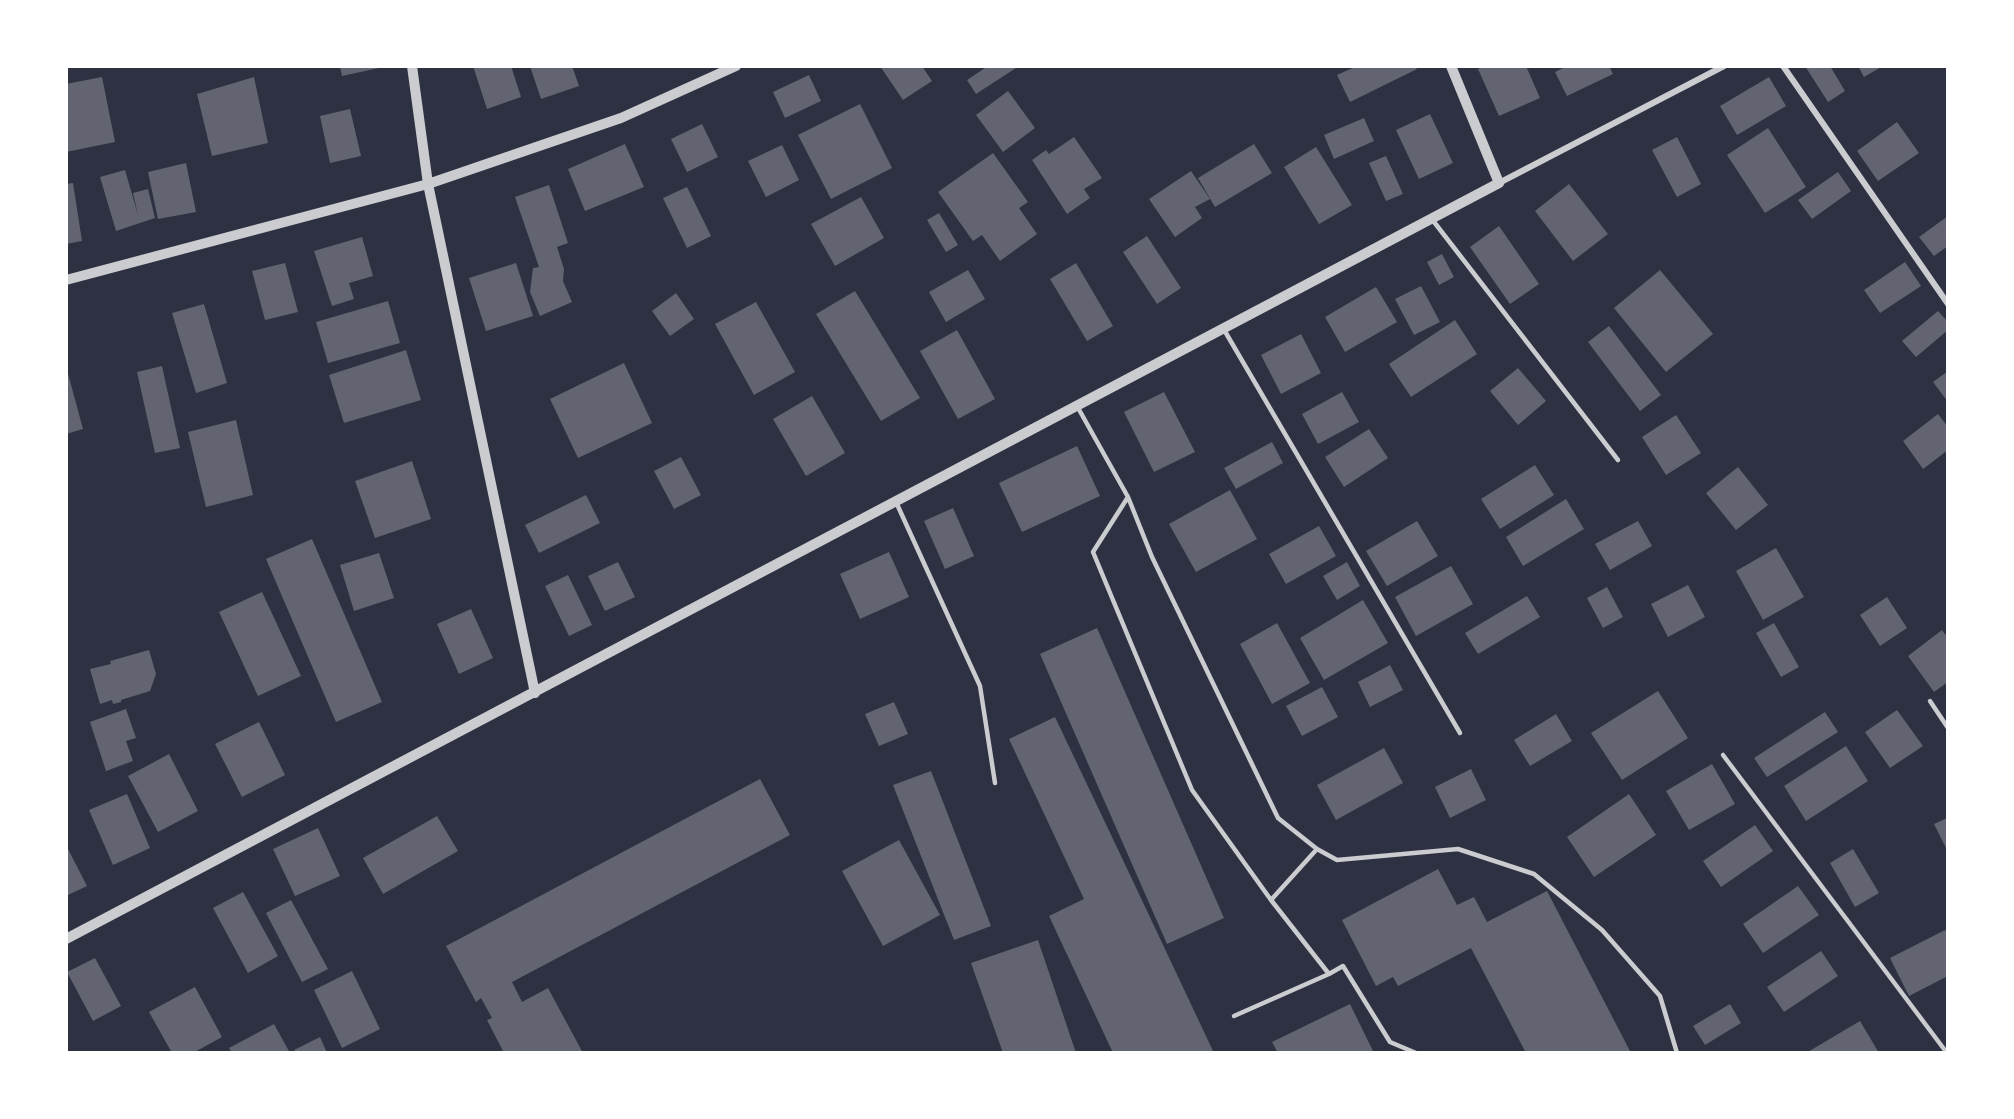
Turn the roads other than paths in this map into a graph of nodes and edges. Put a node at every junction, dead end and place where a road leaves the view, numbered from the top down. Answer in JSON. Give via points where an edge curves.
{"nodes":[{"id":1,"x":412,"y":66,"type":"edge"},
{"id":2,"x":736,"y":66,"type":"edge"},
{"id":3,"x":1451,"y":66,"type":"edge"},
{"id":4,"x":1724,"y":66,"type":"edge"},
{"id":5,"x":1783,"y":66,"type":"edge"},
{"id":6,"x":1499,"y":183,"type":"junction"},
{"id":7,"x":428,"y":184,"type":"junction"},
{"id":8,"x":1431,"y":218,"type":"junction"},
{"id":9,"x":66,"y":280,"type":"edge"},
{"id":10,"x":1948,"y":304,"type":"edge"},
{"id":11,"x":1223,"y":328,"type":"junction"},
{"id":12,"x":1077,"y":406,"type":"junction"},
{"id":13,"x":1618,"y":460,"type":"dead end"},
{"id":14,"x":1128,"y":497,"type":"junction"},
{"id":15,"x":896,"y":502,"type":"junction"},
{"id":16,"x":535,"y":693,"type":"junction"},
{"id":17,"x":1930,"y":700,"type":"dead end"},
{"id":18,"x":1948,"y":728,"type":"edge"},
{"id":19,"x":1460,"y":733,"type":"dead end"},
{"id":20,"x":1723,"y":755,"type":"dead end"},
{"id":21,"x":995,"y":783,"type":"dead end"},
{"id":22,"x":1317,"y":849,"type":"junction"},
{"id":23,"x":1271,"y":900,"type":"junction"},
{"id":24,"x":66,"y":939,"type":"edge"},
{"id":25,"x":1329,"y":974,"type":"junction"},
{"id":26,"x":1234,"y":1016,"type":"dead end"},
{"id":27,"x":1416,"y":1053,"type":"edge"},
{"id":28,"x":1677,"y":1053,"type":"edge"},
{"id":29,"x":1947,"y":1053,"type":"edge"}],
"edges":[{"from":1,"to":7,"type":"street"},
{"from":2,"to":7,"type":"street","via":[[621,117]]},
{"from":3,"to":6,"type":"street"},
{"from":4,"to":6,"type":"street"},
{"from":5,"to":10,"type":"street"},
{"from":6,"to":8,"type":"street"},
{"from":7,"to":9,"type":"street"},
{"from":7,"to":16,"type":"street"},
{"from":8,"to":11,"type":"street"},
{"from":8,"to":13,"type":"lane"},
{"from":11,"to":12,"type":"street"},
{"from":11,"to":19,"type":"lane"},
{"from":12,"to":14,"type":"lane"},
{"from":12,"to":15,"type":"street"},
{"from":14,"to":22,"type":"lane","via":[[1152,557],[1278,818]]},
{"from":14,"to":23,"type":"lane","via":[[1093,552],[1192,790]]},
{"from":15,"to":16,"type":"street"},
{"from":15,"to":21,"type":"lane","via":[[980,687]]},
{"from":16,"to":24,"type":"street"},
{"from":17,"to":18,"type":"lane"},
{"from":20,"to":29,"type":"lane"},
{"from":22,"to":23,"type":"lane"},
{"from":22,"to":28,"type":"lane","via":[[1337,860],[1458,849],[1534,874],[1602,930],[1660,996]]},
{"from":23,"to":25,"type":"lane"},
{"from":25,"to":26,"type":"lane"},
{"from":25,"to":27,"type":"lane","via":[[1343,966],[1390,1042]]}]}
